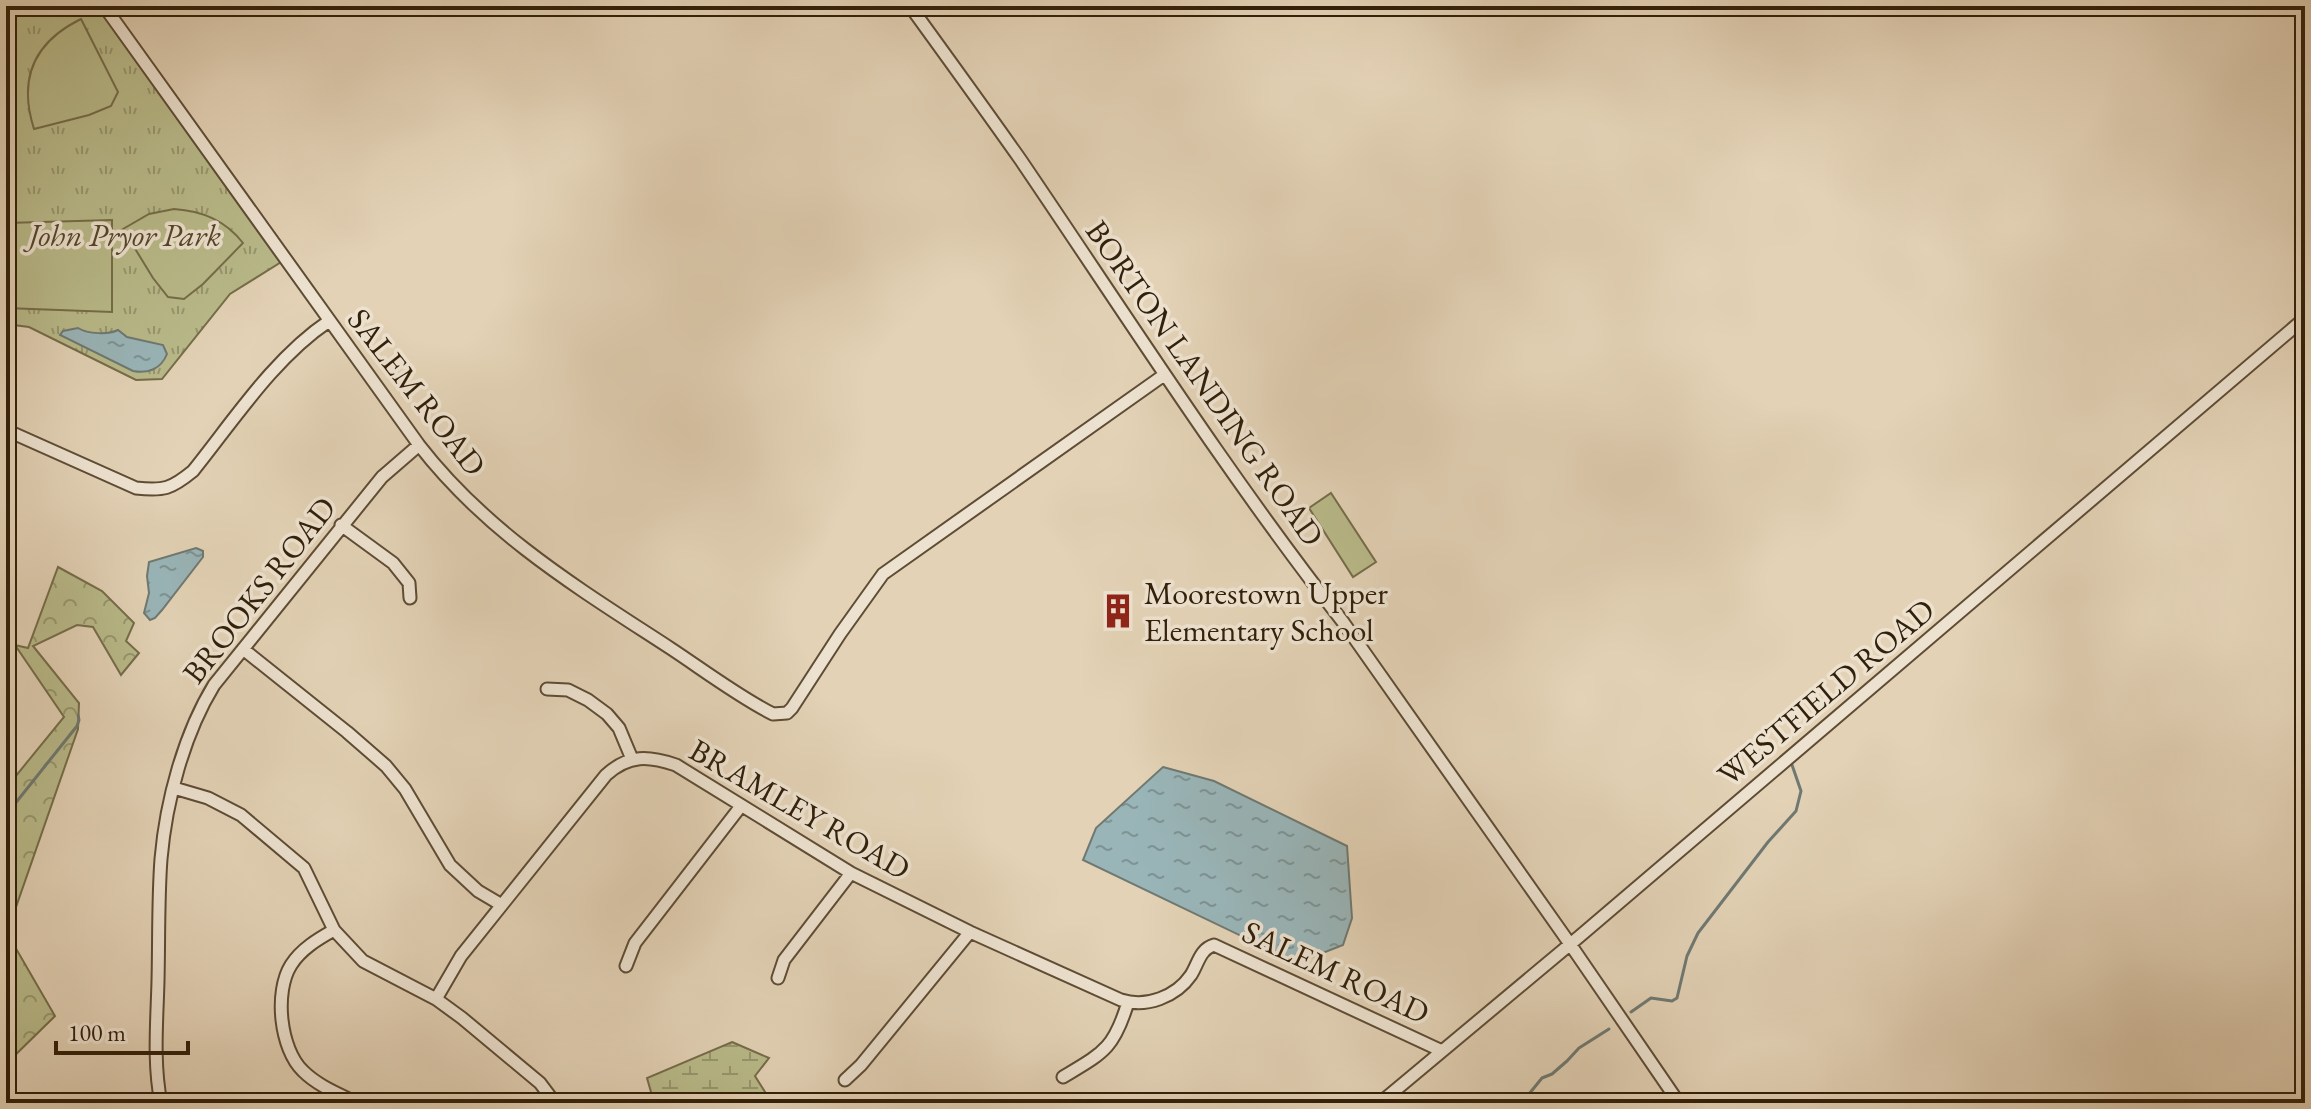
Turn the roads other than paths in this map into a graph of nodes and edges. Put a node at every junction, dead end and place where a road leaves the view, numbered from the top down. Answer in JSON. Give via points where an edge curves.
{"nodes":[{"id":1,"x":104,"y":6,"type":"edge"},
{"id":2,"x":910,"y":6,"type":"edge"},
{"id":3,"x":2301,"y":6,"type":"edge"},
{"id":4,"x":2305,"y":11,"type":"edge"},
{"id":5,"x":2305,"y":318,"type":"edge"},
{"id":6,"x":329,"y":321,"type":"junction"},
{"id":7,"x":1164,"y":375,"type":"junction"},
{"id":8,"x":6,"y":430,"type":"edge"},
{"id":9,"x":419,"y":445,"type":"junction"},
{"id":10,"x":341,"y":525,"type":"junction"},
{"id":11,"x":410,"y":598,"type":"dead end"},
{"id":12,"x":243,"y":649,"type":"junction"},
{"id":13,"x":547,"y":689,"type":"dead end"},
{"id":14,"x":632,"y":759,"type":"junction"},
{"id":15,"x":174,"y":788,"type":"junction"},
{"id":16,"x":741,"y":806,"type":"junction"},
{"id":17,"x":851,"y":873,"type":"junction"},
{"id":18,"x":500,"y":904,"type":"junction"},
{"id":19,"x":334,"y":930,"type":"junction"},
{"id":20,"x":970,"y":932,"type":"junction"},
{"id":21,"x":1570,"y":944,"type":"junction"},
{"id":22,"x":626,"y":966,"type":"dead end"},
{"id":23,"x":778,"y":978,"type":"dead end"},
{"id":24,"x":436,"y":999,"type":"junction"},
{"id":25,"x":1128,"y":1002,"type":"junction"},
{"id":26,"x":1442,"y":1051,"type":"junction"},
{"id":27,"x":1063,"y":1077,"type":"dead end"},
{"id":28,"x":845,"y":1080,"type":"dead end"},
{"id":29,"x":161,"y":1103,"type":"edge"},
{"id":30,"x":357,"y":1103,"type":"edge"},
{"id":31,"x":555,"y":1103,"type":"edge"},
{"id":32,"x":1380,"y":1103,"type":"edge"},
{"id":33,"x":1679,"y":1103,"type":"edge"}],
"edges":[{"from":1,"to":6,"type":"street","name":"SALEM ROAD"},
{"from":2,"to":7,"type":"street","name":"BORTON LANDING ROAD"},
{"from":3,"to":4,"type":"street"},
{"from":5,"to":21,"type":"street","name":"WESTFIELD ROAD"},
{"from":6,"to":8,"type":"street","via":[[281,362],[193,471],[157,491],[136,488]]},
{"from":6,"to":9,"type":"street","name":"SALEM ROAD"},
{"from":7,"to":9,"type":"street","name":"SALEM ROAD","via":[[883,574],[792,708],[779,714],[766,711],[522,549],[465,498]]},
{"from":7,"to":21,"type":"street","name":"BORTON LANDING ROAD"},
{"from":9,"to":10,"type":"street","name":"BROOKS ROAD","via":[[382,477]]},
{"from":10,"to":11,"type":"street","via":[[393,563],[409,583]]},
{"from":10,"to":12,"type":"street","name":"BROOKS ROAD"},
{"from":12,"to":15,"type":"street","name":"BROOKS ROAD","via":[[201,706]]},
{"from":12,"to":18,"type":"street","via":[[386,766],[450,865]]},
{"from":13,"to":14,"type":"street","via":[[568,690],[607,714]]},
{"from":14,"to":16,"type":"street","name":"BRAMLEY ROAD","via":[[676,765]]},
{"from":14,"to":18,"type":"street","via":[[606,775]]},
{"from":15,"to":19,"type":"street","via":[[241,815],[304,868]]},
{"from":15,"to":29,"type":"street","name":"BROOKS ROAD","via":[[161,859]]},
{"from":16,"to":17,"type":"street","name":"BRAMLEY ROAD"},
{"from":16,"to":22,"type":"street","via":[[635,943]]},
{"from":17,"to":20,"type":"street","name":"BRAMLEY ROAD"},
{"from":17,"to":23,"type":"street","via":[[784,960]]},
{"from":18,"to":24,"type":"street"},
{"from":19,"to":24,"type":"street","via":[[363,961]]},
{"from":19,"to":30,"type":"street","via":[[288,969],[283,1031],[286,1047],[304,1072]]},
{"from":20,"to":25,"type":"street","name":"BRAMLEY ROAD"},
{"from":20,"to":28,"type":"street"},
{"from":21,"to":26,"type":"street","name":"WESTFIELD ROAD"},
{"from":21,"to":33,"type":"street","name":"BORTON LANDING ROAD"},
{"from":24,"to":31,"type":"street","via":[[540,1083]]},
{"from":25,"to":26,"type":"street","name":"SALEM ROAD","via":[[1159,999],[1175,991],[1208,947],[1218,946]]},
{"from":25,"to":27,"type":"street","via":[[1107,1048]]},
{"from":26,"to":32,"type":"street","name":"WESTFIELD ROAD"}]}
